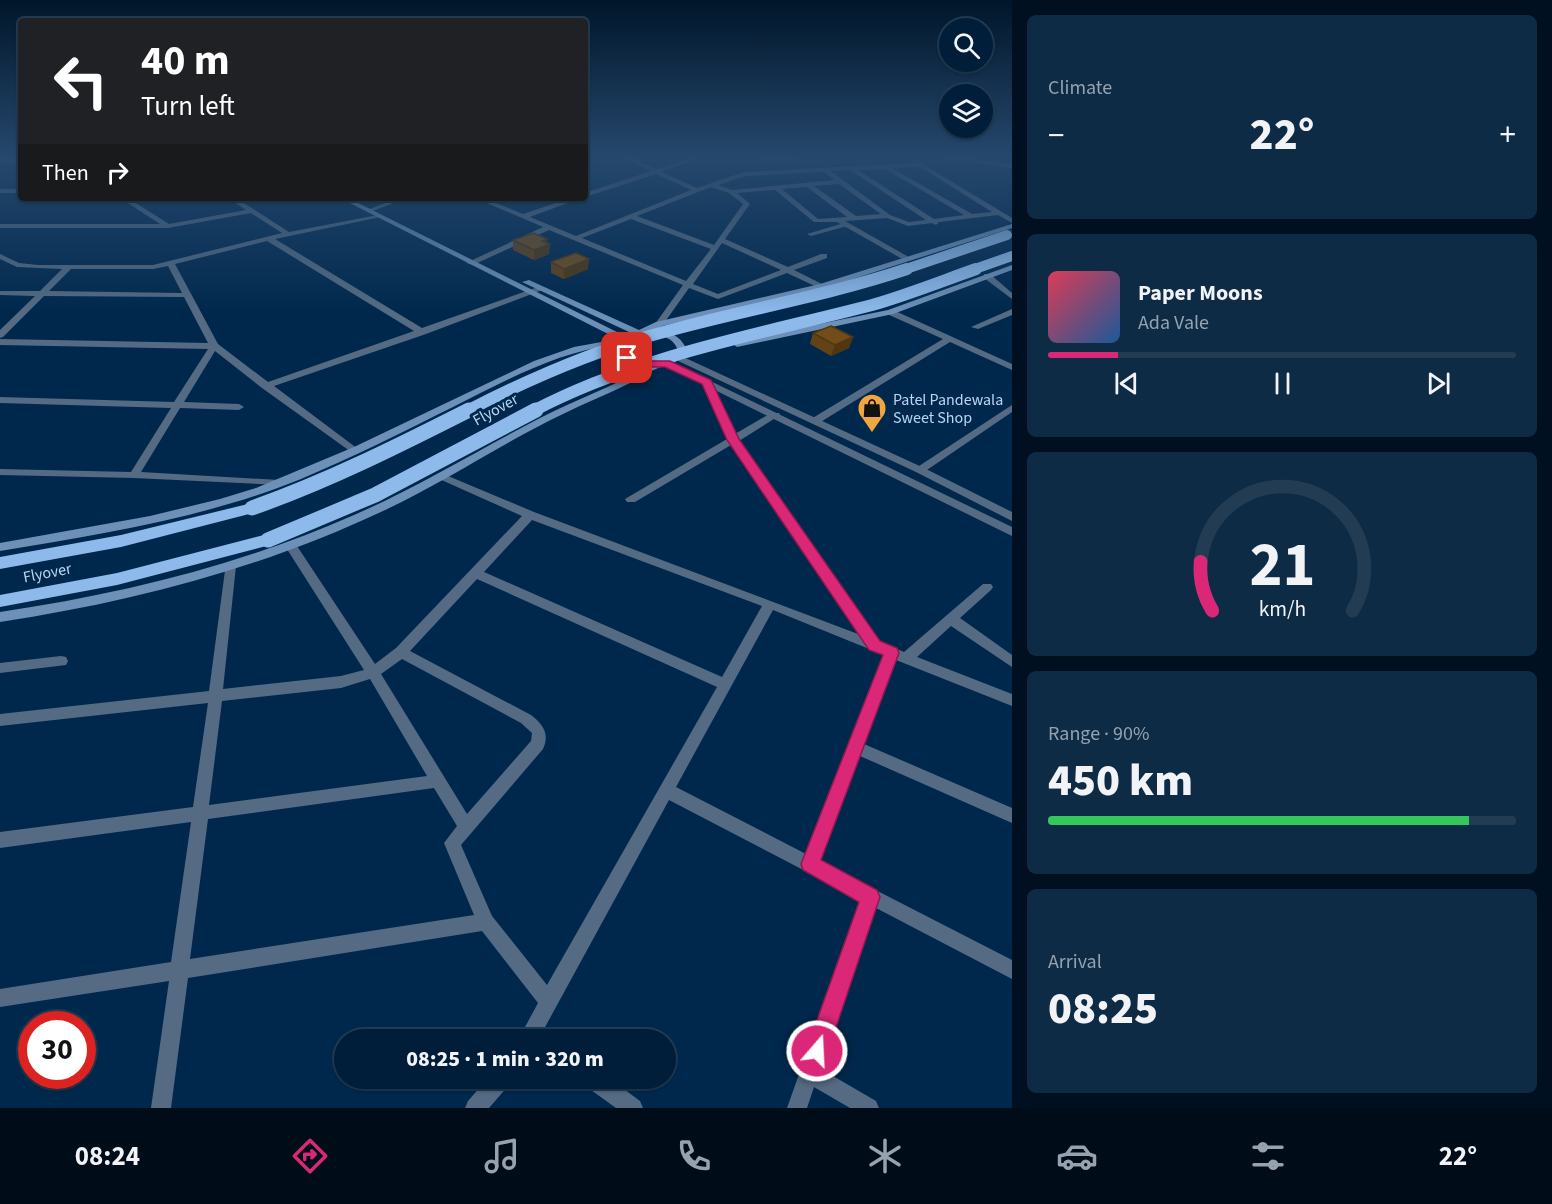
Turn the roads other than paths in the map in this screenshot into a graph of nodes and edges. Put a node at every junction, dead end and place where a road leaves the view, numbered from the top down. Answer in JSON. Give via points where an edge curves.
{"nodes":[{"id":1,"x":142,"y":210,"type":"edge"},
{"id":2,"x":364,"y":210,"type":"edge"},
{"id":3,"x":374,"y":210,"type":"edge"},
{"id":4,"x":381,"y":210,"type":"edge"},
{"id":5,"x":505,"y":210,"type":"edge"},
{"id":6,"x":543,"y":210,"type":"edge"},
{"id":7,"x":646,"y":210,"type":"edge"},
{"id":8,"x":743,"y":210,"type":"edge"},
{"id":9,"x":803,"y":210,"type":"edge"},
{"id":10,"x":842,"y":210,"type":"edge"},
{"id":11,"x":879,"y":210,"type":"edge"},
{"id":12,"x":915,"y":210,"type":"edge"},
{"id":13,"x":959,"y":210,"type":"edge"},
{"id":14,"x":994,"y":210,"type":"edge"},
{"id":15,"x":253,"y":211,"type":"joint"},
{"id":16,"x":377,"y":212,"type":"junction"},
{"id":17,"x":999,"y":213,"type":"junction"},
{"id":18,"x":630,"y":216,"type":"junction"},
{"id":19,"x":888,"y":216,"type":"junction"},
{"id":20,"x":522,"y":217,"type":"junction"},
{"id":21,"x":972,"y":217,"type":"junction"},
{"id":22,"x":855,"y":219,"type":"junction"},
{"id":23,"x":1012,"y":221,"type":"edge"},
{"id":24,"x":844,"y":223,"type":"junction"},
{"id":25,"x":936,"y":223,"type":"junction"},
{"id":26,"x":0,"y":226,"type":"edge"},
{"id":27,"x":168,"y":226,"type":"junction"},
{"id":28,"x":548,"y":228,"type":"junction"},
{"id":29,"x":1010,"y":232,"type":"edge"},
{"id":30,"x":288,"y":234,"type":"junction"},
{"id":31,"x":811,"y":234,"type":"dead end"},
{"id":32,"x":269,"y":239,"type":"junction"},
{"id":33,"x":574,"y":239,"type":"junction"},
{"id":34,"x":722,"y":240,"type":"junction"},
{"id":35,"x":716,"y":248,"type":"junction"},
{"id":36,"x":0,"y":256,"type":"edge"},
{"id":37,"x":824,"y":256,"type":"dead end"},
{"id":38,"x":1012,"y":256,"type":"edge"},
{"id":39,"x":904,"y":258,"type":"junction"},
{"id":40,"x":480,"y":259,"type":"junction"},
{"id":41,"x":470,"y":263,"type":"junction"},
{"id":42,"x":171,"y":264,"type":"junction"},
{"id":43,"x":1012,"y":267,"type":"edge"},
{"id":44,"x":68,"y":268,"type":"junction"},
{"id":45,"x":788,"y":271,"type":"junction"},
{"id":46,"x":987,"y":276,"type":"junction"},
{"id":47,"x":686,"y":285,"type":"junction"},
{"id":48,"x":822,"y":286,"type":"junction"},
{"id":49,"x":541,"y":289,"type":"junction"},
{"id":50,"x":0,"y":293,"type":"edge"},
{"id":51,"x":40,"y":293,"type":"junction"},
{"id":52,"x":530,"y":293,"type":"junction"},
{"id":53,"x":187,"y":295,"type":"junction"},
{"id":54,"x":1012,"y":297,"type":"edge"},
{"id":55,"x":890,"y":312,"type":"junction"},
{"id":56,"x":1012,"y":312,"type":"edge"},
{"id":57,"x":659,"y":324,"type":"junction"},
{"id":58,"x":975,"y":327,"type":"dead end"},
{"id":59,"x":423,"y":332,"type":"junction"},
{"id":60,"x":640,"y":332,"type":"junction"},
{"id":61,"x":0,"y":335,"type":"edge"},
{"id":62,"x":949,"y":339,"type":"junction"},
{"id":63,"x":621,"y":340,"type":"junction"},
{"id":64,"x":0,"y":342,"type":"edge"},
{"id":65,"x":214,"y":346,"type":"junction"},
{"id":66,"x":680,"y":356,"type":"junction"},
{"id":67,"x":662,"y":364,"type":"junction"},
{"id":68,"x":1012,"y":367,"type":"edge"},
{"id":69,"x":707,"y":382,"type":"junction"},
{"id":70,"x":265,"y":386,"type":"junction"},
{"id":71,"x":0,"y":400,"type":"edge"},
{"id":72,"x":176,"y":405,"type":"junction"},
{"id":73,"x":239,"y":407,"type":"dead end"},
{"id":74,"x":1012,"y":408,"type":"edge"},
{"id":75,"x":775,"y":415,"type":"junction"},
{"id":76,"x":815,"y":421,"type":"junction"},
{"id":77,"x":733,"y":440,"type":"junction"},
{"id":78,"x":354,"y":451,"type":"junction"},
{"id":79,"x":920,"y":470,"type":"junction"},
{"id":80,"x":0,"y":472,"type":"edge"},
{"id":81,"x":134,"y":475,"type":"junction"},
{"id":82,"x":441,"y":476,"type":"junction"},
{"id":83,"x":279,"y":483,"type":"junction"},
{"id":84,"x":631,"y":499,"type":"dead end"},
{"id":85,"x":530,"y":515,"type":"junction"},
{"id":86,"x":1012,"y":517,"type":"edge"},
{"id":87,"x":1012,"y":532,"type":"edge"},
{"id":88,"x":291,"y":546,"type":"junction"},
{"id":89,"x":0,"y":547,"type":"edge"},
{"id":90,"x":0,"y":563,"type":"edge"},
{"id":91,"x":230,"y":566,"type":"junction"},
{"id":92,"x":476,"y":573,"type":"junction"},
{"id":93,"x":987,"y":587,"type":"dead end"},
{"id":94,"x":0,"y":601,"type":"edge"},
{"id":95,"x":770,"y":604,"type":"junction"},
{"id":96,"x":0,"y":617,"type":"edge"},
{"id":97,"x":951,"y":619,"type":"junction"},
{"id":98,"x":874,"y":646,"type":"junction"},
{"id":99,"x":401,"y":652,"type":"junction"},
{"id":100,"x":899,"y":656,"type":"junction"},
{"id":101,"x":61,"y":661,"type":"dead end"},
{"id":102,"x":1012,"y":662,"type":"edge"},
{"id":103,"x":0,"y":668,"type":"edge"},
{"id":104,"x":373,"y":673,"type":"junction"},
{"id":105,"x":725,"y":684,"type":"junction"},
{"id":106,"x":216,"y":694,"type":"junction"},
{"id":107,"x":1012,"y":700,"type":"edge"},
{"id":108,"x":0,"y":720,"type":"edge"},
{"id":109,"x":855,"y":747,"type":"junction"},
{"id":110,"x":439,"y":781,"type":"junction"},
{"id":111,"x":666,"y":790,"type":"junction"},
{"id":112,"x":199,"y":815,"type":"junction"},
{"id":113,"x":1012,"y":816,"type":"edge"},
{"id":114,"x":466,"y":827,"type":"junction"},
{"id":115,"x":0,"y":840,"type":"edge"},
{"id":116,"x":810,"y":864,"type":"junction"},
{"id":117,"x":871,"y":897,"type":"junction"},
{"id":118,"x":486,"y":922,"type":"junction"},
{"id":119,"x":180,"y":970,"type":"junction"},
{"id":120,"x":1012,"y":970,"type":"edge"},
{"id":121,"x":0,"y":998,"type":"edge"},
{"id":122,"x":548,"y":1001,"type":"junction"},
{"id":123,"x":535,"y":1029,"type":"edge"},
{"id":124,"x":809,"y":1073,"type":"junction"},
{"id":125,"x":494,"y":1089,"type":"edge"},
{"id":126,"x":604,"y":1089,"type":"edge"},
{"id":127,"x":622,"y":1105,"type":"edge"},
{"id":128,"x":161,"y":1108,"type":"edge"},
{"id":129,"x":475,"y":1108,"type":"edge"},
{"id":130,"x":797,"y":1108,"type":"edge"},
{"id":131,"x":869,"y":1108,"type":"edge"}],
"edges":[{"from":1,"to":27,"type":"street"},
{"from":2,"to":16,"type":"main road"},
{"from":3,"to":16,"type":"main road"},
{"from":4,"to":16,"type":"street"},
{"from":5,"to":20,"type":"street"},
{"from":6,"to":20,"type":"street"},
{"from":7,"to":18,"type":"street"},
{"from":8,"to":34,"type":"street"},
{"from":9,"to":24,"type":"street","via":[[816,220]]},
{"from":10,"to":22,"type":"street"},
{"from":11,"to":19,"type":"street"},
{"from":12,"to":25,"type":"street"},
{"from":13,"to":21,"type":"street"},
{"from":14,"to":17,"type":"street"},
{"from":15,"to":27,"type":"street"},
{"from":15,"to":30,"type":"street"},
{"from":16,"to":30,"type":"street"},
{"from":16,"to":40,"type":"main road"},
{"from":16,"to":41,"type":"main road"},
{"from":17,"to":21,"type":"street"},
{"from":17,"to":23,"type":"street"},
{"from":18,"to":33,"type":"street"},
{"from":18,"to":35,"type":"street"},
{"from":19,"to":22,"type":"street"},
{"from":19,"to":25,"type":"street","via":[[908,224]]},
{"from":20,"to":28,"type":"street"},
{"from":21,"to":25,"type":"street"},
{"from":22,"to":24,"type":"street"},
{"from":24,"to":31,"type":"street"},
{"from":24,"to":39,"type":"street"},
{"from":26,"to":27,"type":"street"},
{"from":28,"to":33,"type":"street"},
{"from":28,"to":40,"type":"street"},
{"from":29,"to":39,"type":"main road"},
{"from":29,"to":90,"type":"highway","name":"Flyover","bridge":true,"via":[[861,284],[659,333],[587,357],[498,394],[368,462],[252,508],[121,541]]},
{"from":30,"to":32,"type":"street"},
{"from":32,"to":42,"type":"street"},
{"from":32,"to":59,"type":"street"},
{"from":33,"to":47,"type":"street"},
{"from":34,"to":35,"type":"street"},
{"from":34,"to":45,"type":"street"},
{"from":35,"to":47,"type":"street"},
{"from":36,"to":44,"type":"street","via":[[17,265]]},
{"from":37,"to":45,"type":"street"},
{"from":38,"to":94,"type":"highway","name":"Flyover","bridge":true,"via":[[875,304],[704,345],[616,373],[560,397],[375,495],[268,540],[117,579]]},
{"from":39,"to":48,"type":"main road"},
{"from":40,"to":41,"type":"street"},
{"from":40,"to":49,"type":"main road"},
{"from":41,"to":52,"type":"main road"},
{"from":42,"to":44,"type":"street"},
{"from":42,"to":53,"type":"street"},
{"from":43,"to":46,"type":"main road"},
{"from":44,"to":51,"type":"street"},
{"from":45,"to":47,"type":"street","via":[[718,297]]},
{"from":45,"to":48,"type":"street"},
{"from":46,"to":54,"type":"street"},
{"from":46,"to":55,"type":"main road"},
{"from":47,"to":57,"type":"street"},
{"from":48,"to":57,"type":"main road"},
{"from":49,"to":52,"type":"street"},
{"from":49,"to":60,"type":"main road"},
{"from":50,"to":51,"type":"street"},
{"from":51,"to":53,"type":"street"},
{"from":51,"to":61,"type":"street"},
{"from":52,"to":59,"type":"street"},
{"from":52,"to":63,"type":"main road"},
{"from":53,"to":65,"type":"street"},
{"from":55,"to":62,"type":"street"},
{"from":55,"to":66,"type":"main road"},
{"from":56,"to":58,"type":"street"},
{"from":57,"to":60,"type":"main road"},
{"from":59,"to":70,"type":"street"},
{"from":60,"to":63,"type":"main road"},
{"from":60,"to":66,"type":"main road","via":[[672,337],[682,346]]},
{"from":62,"to":68,"type":"street"},
{"from":62,"to":76,"type":"street"},
{"from":63,"to":67,"type":"main road","via":[[618,347],[627,358]]},
{"from":63,"to":78,"type":"main road","via":[[589,344],[522,369]]},
{"from":64,"to":65,"type":"street"},
{"from":65,"to":70,"type":"street"},
{"from":65,"to":72,"type":"street"},
{"from":66,"to":67,"type":"main road"},
{"from":66,"to":76,"type":"street"},
{"from":67,"to":69,"type":"street"},
{"from":67,"to":82,"type":"main road","via":[[545,419]]},
{"from":69,"to":75,"type":"street"},
{"from":69,"to":77,"type":"street"},
{"from":70,"to":78,"type":"street"},
{"from":71,"to":72,"type":"street"},
{"from":72,"to":73,"type":"street"},
{"from":72,"to":81,"type":"street"},
{"from":74,"to":79,"type":"street"},
{"from":75,"to":77,"type":"street"},
{"from":75,"to":87,"type":"street"},
{"from":76,"to":79,"type":"street"},
{"from":77,"to":84,"type":"street"},
{"from":77,"to":98,"type":"street"},
{"from":78,"to":83,"type":"main road"},
{"from":79,"to":86,"type":"street"},
{"from":80,"to":81,"type":"street"},
{"from":81,"to":83,"type":"street"},
{"from":82,"to":85,"type":"street"},
{"from":82,"to":88,"type":"main road","via":[[360,518]]},
{"from":83,"to":89,"type":"main road","via":[[177,513]]},
{"from":85,"to":92,"type":"street"},
{"from":85,"to":95,"type":"street"},
{"from":88,"to":91,"type":"main road"},
{"from":88,"to":104,"type":"street"},
{"from":91,"to":96,"type":"main road","via":[[120,594]]},
{"from":91,"to":106,"type":"street"},
{"from":92,"to":99,"type":"street"},
{"from":92,"to":105,"type":"street"},
{"from":93,"to":97,"type":"street"},
{"from":95,"to":98,"type":"street"},
{"from":95,"to":105,"type":"street"},
{"from":97,"to":100,"type":"street"},
{"from":97,"to":102,"type":"street"},
{"from":98,"to":100,"type":"street"},
{"from":99,"to":104,"type":"street"},
{"from":99,"to":114,"type":"street","via":[[539,729],[538,744]]},
{"from":100,"to":107,"type":"street"},
{"from":100,"to":109,"type":"street"},
{"from":101,"to":103,"type":"street"},
{"from":104,"to":106,"type":"street","via":[[341,682]]},
{"from":104,"to":110,"type":"street"},
{"from":105,"to":111,"type":"street"},
{"from":106,"to":108,"type":"street"},
{"from":106,"to":112,"type":"street"},
{"from":109,"to":113,"type":"street"},
{"from":109,"to":116,"type":"street"},
{"from":110,"to":112,"type":"street"},
{"from":110,"to":114,"type":"street"},
{"from":111,"to":116,"type":"street"},
{"from":111,"to":122,"type":"street"},
{"from":112,"to":115,"type":"street"},
{"from":112,"to":119,"type":"street"},
{"from":114,"to":118,"type":"street","via":[[452,843]]},
{"from":116,"to":117,"type":"street"},
{"from":117,"to":120,"type":"street"},
{"from":117,"to":124,"type":"street"},
{"from":118,"to":119,"type":"street"},
{"from":118,"to":122,"type":"street"},
{"from":119,"to":121,"type":"street"},
{"from":119,"to":128,"type":"street"},
{"from":122,"to":123,"type":"street"},
{"from":124,"to":130,"type":"street"},
{"from":124,"to":131,"type":"street"},
{"from":125,"to":129,"type":"street"},
{"from":126,"to":127,"type":"street"}]}
